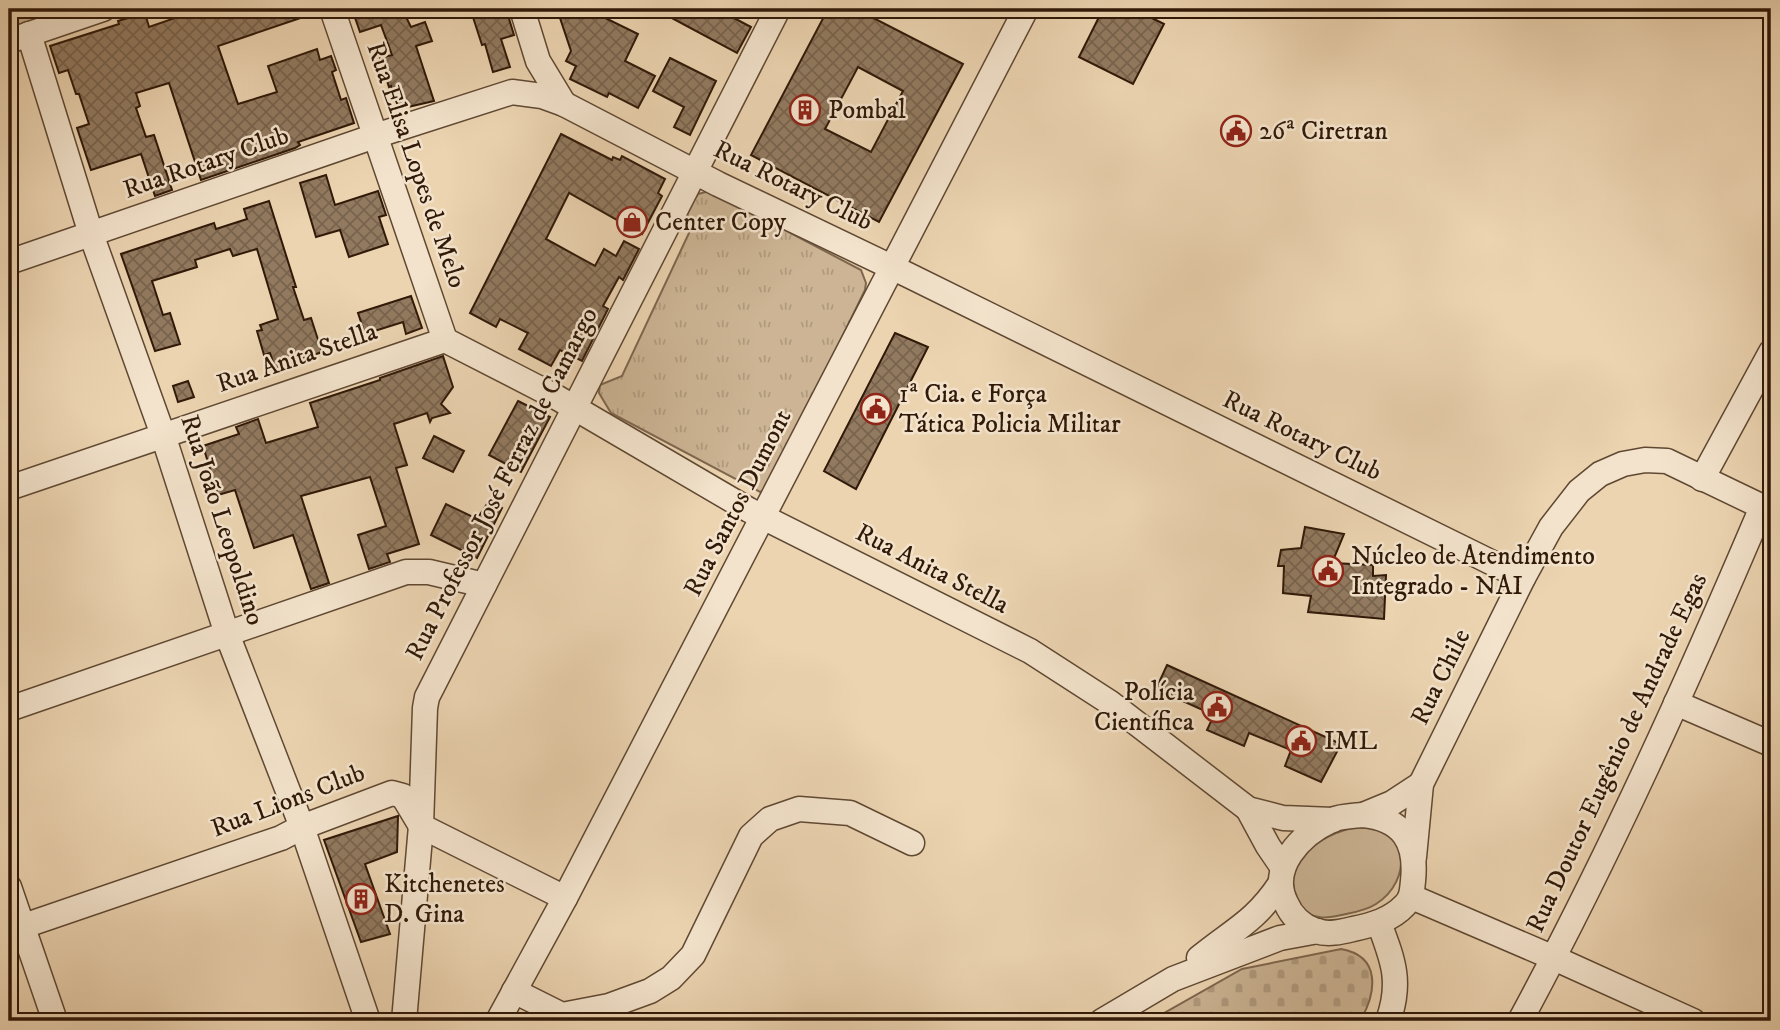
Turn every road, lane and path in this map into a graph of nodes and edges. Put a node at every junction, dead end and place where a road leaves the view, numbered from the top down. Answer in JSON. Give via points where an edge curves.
{"nodes":[{"id":1,"x":103,"y":9,"type":"edge"},
{"id":2,"x":332,"y":9,"type":"edge"},
{"id":3,"x":522,"y":9,"type":"edge"},
{"id":4,"x":778,"y":9,"type":"edge"},
{"id":5,"x":1026,"y":9,"type":"edge"},
{"id":6,"x":19,"y":38,"type":"edge"},
{"id":7,"x":538,"y":61,"type":"junction"},
{"id":8,"x":512,"y":92,"type":"junction"},
{"id":9,"x":564,"y":104,"type":"junction"},
{"id":10,"x":374,"y":136,"type":"junction"},
{"id":11,"x":695,"y":172,"type":"junction"},
{"id":12,"x":92,"y":234,"type":"junction"},
{"id":13,"x":9,"y":262,"type":"edge"},
{"id":14,"x":894,"y":268,"type":"junction"},
{"id":15,"x":445,"y":340,"type":"junction"},
{"id":16,"x":1771,"y":352,"type":"edge"},
{"id":17,"x":573,"y":407,"type":"junction"},
{"id":18,"x":163,"y":435,"type":"junction"},
{"id":19,"x":1702,"y":479,"type":"junction"},
{"id":20,"x":9,"y":488,"type":"edge"},
{"id":21,"x":1767,"y":509,"type":"edge"},
{"id":22,"x":764,"y":517,"type":"junction"},
{"id":23,"x":1523,"y":578,"type":"junction"},
{"id":24,"x":484,"y":585,"type":"junction"},
{"id":25,"x":227,"y":634,"type":"junction"},
{"id":26,"x":1676,"y":703,"type":"junction"},
{"id":27,"x":9,"y":709,"type":"edge"},
{"id":28,"x":1771,"y":744,"type":"edge"},
{"id":29,"x":1421,"y":784,"type":"junction"},
{"id":30,"x":1248,"y":809,"type":"junction"},
{"id":31,"x":1363,"y":814,"type":"junction"},
{"id":32,"x":1333,"y":820,"type":"junction"},
{"id":33,"x":421,"y":826,"type":"junction"},
{"id":34,"x":302,"y":827,"type":"junction"},
{"id":35,"x":912,"y":843,"type":"dead end"},
{"id":36,"x":1414,"y":857,"type":"junction"},
{"id":37,"x":1282,"y":876,"type":"junction"},
{"id":38,"x":9,"y":887,"type":"edge"},
{"id":39,"x":1412,"y":897,"type":"junction"},
{"id":40,"x":565,"y":898,"type":"junction"},
{"id":41,"x":1379,"y":923,"type":"junction"},
{"id":42,"x":16,"y":929,"type":"edge"},
{"id":43,"x":1318,"y":931,"type":"junction"},
{"id":44,"x":1554,"y":958,"type":"junction"},
{"id":45,"x":1173,"y":979,"type":"junction"},
{"id":46,"x":514,"y":991,"type":"junction"},
{"id":47,"x":54,"y":1021,"type":"edge"},
{"id":48,"x":368,"y":1021,"type":"edge"},
{"id":49,"x":404,"y":1021,"type":"edge"},
{"id":50,"x":498,"y":1021,"type":"edge"},
{"id":51,"x":1102,"y":1021,"type":"edge"},
{"id":52,"x":1388,"y":1021,"type":"edge"},
{"id":53,"x":1520,"y":1021,"type":"edge"},
{"id":54,"x":1693,"y":1021,"type":"edge"}],
"edges":[{"from":1,"to":6,"type":"street"},
{"from":2,"to":10,"type":"street","name":"Rua Elisa Lopes de Melo"},
{"from":3,"to":7,"type":"street"},
{"from":4,"to":11,"type":"street","name":"Rua Professor José Ferraz de Camargo"},
{"from":5,"to":14,"type":"street","name":"Rua Santos Dumont"},
{"from":6,"to":12,"type":"street","name":"Rua João Leopoldino"},
{"from":7,"to":8,"type":"street"},
{"from":7,"to":9,"type":"street"},
{"from":8,"to":9,"type":"street","name":"Rua Rotary Club"},
{"from":8,"to":10,"type":"street","name":"Rua Rotary Club"},
{"from":9,"to":11,"type":"street","name":"Rua Rotary Club"},
{"from":10,"to":12,"type":"street","name":"Rua Rotary Club"},
{"from":10,"to":15,"type":"street","name":"Rua Elisa Lopes de Melo"},
{"from":11,"to":14,"type":"street","name":"Rua Rotary Club"},
{"from":11,"to":17,"type":"street","name":"Rua Professor José Ferraz de Camargo"},
{"from":12,"to":13,"type":"street","name":"Rua Rotary Club"},
{"from":12,"to":18,"type":"street","name":"Rua João Leopoldino"},
{"from":14,"to":22,"type":"street","name":"Rua Santos Dumont"},
{"from":14,"to":23,"type":"street","name":"Rua Rotary Club"},
{"from":15,"to":17,"type":"street","name":"Rua Anita Stella"},
{"from":15,"to":18,"type":"street","name":"Rua Anita Stella"},
{"from":16,"to":19,"type":"street"},
{"from":17,"to":22,"type":"street","name":"Rua Anita Stella"},
{"from":17,"to":24,"type":"street","name":"Rua Professor José Ferraz de Camargo"},
{"from":18,"to":20,"type":"street","name":"Rua Anita Stella"},
{"from":18,"to":25,"type":"street","name":"Rua João Leopoldino"},
{"from":19,"to":21,"type":"street","name":"Rua Chile"},
{"from":19,"to":23,"type":"street","name":"Rua Chile","via":[[1667,461],[1623,464],[1600,474],[1579,491],[1551,527]]},
{"from":21,"to":26,"type":"street","name":"Rua Doutor Eugênio de Andrade Egas"},
{"from":22,"to":30,"type":"street","name":"Rua Anita Stella","via":[[1030,651],[1109,702]]},
{"from":22,"to":40,"type":"street","name":"Rua Santos Dumont"},
{"from":23,"to":29,"type":"street","name":"Rua Chile"},
{"from":24,"to":25,"type":"street","via":[[429,572],[406,572]]},
{"from":24,"to":33,"type":"street","name":"Rua Professor José Ferraz de Camargo","via":[[428,696]]},
{"from":25,"to":27,"type":"street"},
{"from":25,"to":34,"type":"street","name":"Rua João Leopoldino"},
{"from":26,"to":28,"type":"street"},
{"from":26,"to":44,"type":"street","name":"Rua Doutor Eugênio de Andrade Egas"},
{"from":29,"to":31,"type":"street","via":[[1392,803]]},
{"from":29,"to":36,"type":"street"},
{"from":30,"to":32,"type":"street","via":[[1283,818]]},
{"from":30,"to":37,"type":"street"},
{"from":31,"to":32,"type":"street"},
{"from":31,"to":36,"type":"street","via":[[1397,827]]},
{"from":32,"to":37,"type":"street","via":[[1292,850]]},
{"from":33,"to":34,"type":"street","name":"Rua Lions Club","via":[[403,796],[391,793]]},
{"from":33,"to":40,"type":"street"},
{"from":33,"to":49,"type":"street","name":"Rua Professor José Ferraz de Camargo"},
{"from":34,"to":42,"type":"street","name":"Rua Lions Club"},
{"from":34,"to":48,"type":"street","name":"Rua João Leopoldino"},
{"from":35,"to":46,"type":"street","via":[[850,813],[799,808],[770,819],[751,836],[693,954],[671,978],[609,1006],[562,1014]]},
{"from":36,"to":39,"type":"street"},
{"from":37,"to":43,"type":"street","via":[[1284,900],[1292,914]]},
{"from":37,"to":45,"type":"street","via":[[1267,905],[1246,925]]},
{"from":38,"to":42,"type":"street"},
{"from":39,"to":41,"type":"street"},
{"from":39,"to":44,"type":"street"},
{"from":40,"to":46,"type":"street","name":"Rua Santos Dumont"},
{"from":41,"to":43,"type":"street","via":[[1342,932]]},
{"from":41,"to":52,"type":"street","via":[[1396,974],[1396,997]]},
{"from":42,"to":47,"type":"street"},
{"from":43,"to":45,"type":"street","via":[[1280,938]]},
{"from":44,"to":53,"type":"street","name":"Rua Doutor Eugênio de Andrade Egas"},
{"from":44,"to":54,"type":"street"},
{"from":45,"to":51,"type":"street"},
{"from":46,"to":50,"type":"street","name":"Rua Santos Dumont"}]}
